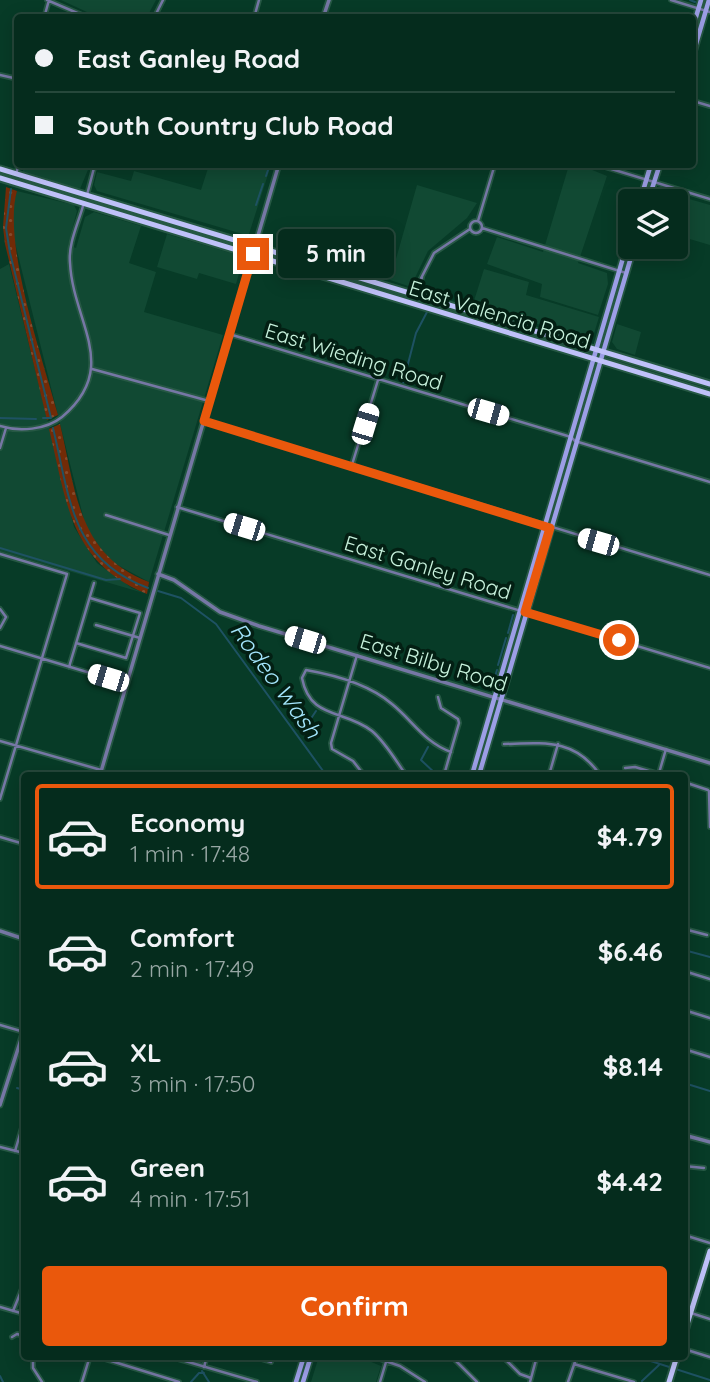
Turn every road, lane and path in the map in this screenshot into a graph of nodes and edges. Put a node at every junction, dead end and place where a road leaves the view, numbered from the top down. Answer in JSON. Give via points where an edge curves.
{"nodes":[{"id":1,"x":48,"y":0,"type":"edge"},
{"id":2,"x":671,"y":0,"type":"edge"},
{"id":3,"x":701,"y":0,"type":"edge"},
{"id":4,"x":709,"y":0,"type":"edge"},
{"id":5,"x":699,"y":8,"type":"junction"},
{"id":6,"x":708,"y":11,"type":"edge"},
{"id":7,"x":80,"y":14,"type":"edge"},
{"id":8,"x":696,"y":18,"type":"edge"},
{"id":9,"x":696,"y":45,"type":"edge"},
{"id":10,"x":18,"y":168,"type":"edge"},
{"id":11,"x":94,"y":168,"type":"edge"},
{"id":12,"x":278,"y":168,"type":"edge"},
{"id":13,"x":494,"y":168,"type":"edge"},
{"id":14,"x":608,"y":168,"type":"edge"},
{"id":15,"x":650,"y":168,"type":"edge"},
{"id":16,"x":659,"y":168,"type":"edge"},
{"id":17,"x":0,"y":169,"type":"edge"},
{"id":18,"x":16,"y":174,"type":"junction"},
{"id":19,"x":0,"y":178,"type":"edge"},
{"id":20,"x":647,"y":180,"type":"junction"},
{"id":21,"x":654,"y":182,"type":"junction"},
{"id":22,"x":644,"y":189,"type":"edge"},
{"id":23,"x":652,"y":189,"type":"edge"},
{"id":24,"x":86,"y":195,"type":"junction"},
{"id":25,"x":710,"y":199,"type":"edge"},
{"id":26,"x":84,"y":202,"type":"junction"},
{"id":27,"x":478,"y":221,"type":"junction"},
{"id":28,"x":482,"y":228,"type":"junction"},
{"id":29,"x":470,"y":229,"type":"junction"},
{"id":30,"x":255,"y":245,"type":"junction"},
{"id":31,"x":253,"y":254,"type":"junction"},
{"id":32,"x":623,"y":259,"type":"edge"},
{"id":33,"x":630,"y":259,"type":"edge"},
{"id":34,"x":619,"y":271,"type":"junction"},
{"id":35,"x":341,"y":272,"type":"junction"},
{"id":36,"x":626,"y":273,"type":"junction"},
{"id":37,"x":339,"y":280,"type":"junction"},
{"id":38,"x":416,"y":295,"type":"junction"},
{"id":39,"x":413,"y":304,"type":"junction"},
{"id":40,"x":508,"y":324,"type":"junction"},
{"id":41,"x":505,"y":332,"type":"junction"},
{"id":42,"x":229,"y":334,"type":"junction"},
{"id":43,"x":596,"y":350,"type":"junction"},
{"id":44,"x":603,"y":352,"type":"junction"},
{"id":45,"x":593,"y":358,"type":"junction"},
{"id":46,"x":600,"y":360,"type":"junction"},
{"id":47,"x":92,"y":369,"type":"junction"},
{"id":48,"x":682,"y":376,"type":"junction"},
{"id":49,"x":378,"y":380,"type":"junction"},
{"id":50,"x":710,"y":384,"type":"edge"},
{"id":51,"x":679,"y":385,"type":"junction"},
{"id":52,"x":710,"y":394,"type":"edge"},
{"id":53,"x":209,"y":401,"type":"junction"},
{"id":54,"x":204,"y":421,"type":"junction"},
{"id":55,"x":0,"y":426,"type":"edge"},
{"id":56,"x":6,"y":428,"type":"junction"},
{"id":57,"x":573,"y":439,"type":"junction"},
{"id":58,"x":0,"y":448,"type":"edge"},
{"id":59,"x":351,"y":468,"type":"junction"},
{"id":60,"x":710,"y":482,"type":"edge"},
{"id":61,"x":177,"y":507,"type":"junction"},
{"id":62,"x":106,"y":515,"type":"dead end"},
{"id":63,"x":547,"y":527,"type":"junction"},
{"id":64,"x":169,"y":535,"type":"junction"},
{"id":65,"x":0,"y":554,"type":"edge"},
{"id":66,"x":158,"y":575,"type":"junction"},
{"id":67,"x":710,"y":575,"type":"edge"},
{"id":68,"x":94,"y":583,"type":"dead end"},
{"id":69,"x":90,"y":598,"type":"junction"},
{"id":70,"x":0,"y":609,"type":"edge"},
{"id":71,"x":522,"y":612,"type":"junction"},
{"id":72,"x":96,"y":625,"type":"dead end"},
{"id":73,"x":0,"y":628,"type":"edge"},
{"id":74,"x":133,"y":636,"type":"junction"},
{"id":75,"x":140,"y":638,"type":"junction"},
{"id":76,"x":76,"y":643,"type":"junction"},
{"id":77,"x":0,"y":646,"type":"edge"},
{"id":78,"x":357,"y":656,"type":"junction"},
{"id":79,"x":42,"y":659,"type":"junction"},
{"id":80,"x":69,"y":667,"type":"junction"},
{"id":81,"x":710,"y":668,"type":"edge"},
{"id":82,"x":349,"y":682,"type":"junction"},
{"id":83,"x":127,"y":684,"type":"junction"},
{"id":84,"x":439,"y":697,"type":"dead end"},
{"id":85,"x":498,"y":698,"type":"junction"},
{"id":86,"x":340,"y":715,"type":"junction"},
{"id":87,"x":0,"y":741,"type":"edge"},
{"id":88,"x":504,"y":744,"type":"dead end"},
{"id":89,"x":558,"y":744,"type":"junction"},
{"id":90,"x":16,"y":745,"type":"junction"},
{"id":91,"x":666,"y":749,"type":"junction"},
{"id":92,"x":451,"y":752,"type":"junction"},
{"id":93,"x":595,"y":757,"type":"dead end"},
{"id":94,"x":590,"y":761,"type":"junction"},
{"id":95,"x":710,"y":763,"type":"edge"},
{"id":96,"x":625,"y":768,"type":"dead end"},
{"id":97,"x":97,"y":772,"type":"edge"},
{"id":98,"x":100,"y":772,"type":"edge"},
{"id":99,"x":361,"y":772,"type":"edge"},
{"id":100,"x":404,"y":772,"type":"edge"},
{"id":101,"x":445,"y":772,"type":"edge"},
{"id":102,"x":473,"y":772,"type":"edge"},
{"id":103,"x":480,"y":772,"type":"edge"},
{"id":104,"x":550,"y":772,"type":"edge"},
{"id":105,"x":598,"y":772,"type":"edge"},
{"id":106,"x":651,"y":772,"type":"edge"},
{"id":107,"x":661,"y":772,"type":"edge"},
{"id":108,"x":688,"y":783,"type":"edge"},
{"id":109,"x":709,"y":791,"type":"edge"},
{"id":110,"x":0,"y":799,"type":"edge"},
{"id":111,"x":710,"y":827,"type":"edge"},
{"id":112,"x":0,"y":837,"type":"edge"},
{"id":113,"x":21,"y":843,"type":"edge"},
{"id":114,"x":688,"y":930,"type":"edge"},
{"id":115,"x":0,"y":931,"type":"edge"},
{"id":116,"x":708,"y":934,"type":"edge"},
{"id":117,"x":21,"y":938,"type":"edge"},
{"id":118,"x":688,"y":972,"type":"edge"},
{"id":119,"x":710,"y":979,"type":"edge"},
{"id":120,"x":688,"y":1011,"type":"edge"},
{"id":121,"x":710,"y":1018,"type":"edge"},
{"id":122,"x":0,"y":1025,"type":"edge"},
{"id":123,"x":21,"y":1030,"type":"edge"},
{"id":124,"x":21,"y":1040,"type":"edge"},
{"id":125,"x":688,"y":1050,"type":"edge"},
{"id":126,"x":710,"y":1055,"type":"edge"},
{"id":127,"x":0,"y":1105,"type":"edge"},
{"id":128,"x":21,"y":1131,"type":"edge"},
{"id":129,"x":688,"y":1136,"type":"edge"},
{"id":130,"x":710,"y":1142,"type":"edge"},
{"id":131,"x":0,"y":1147,"type":"edge"},
{"id":132,"x":15,"y":1151,"type":"junction"},
{"id":133,"x":21,"y":1152,"type":"edge"},
{"id":134,"x":688,"y":1166,"type":"edge"},
{"id":135,"x":704,"y":1168,"type":"dead end"},
{"id":136,"x":688,"y":1236,"type":"edge"},
{"id":137,"x":710,"y":1243,"type":"edge"},
{"id":138,"x":710,"y":1251,"type":"edge"},
{"id":139,"x":21,"y":1291,"type":"edge"},
{"id":140,"x":0,"y":1307,"type":"edge"},
{"id":141,"x":13,"y":1311,"type":"junction"},
{"id":142,"x":21,"y":1313,"type":"edge"},
{"id":143,"x":691,"y":1313,"type":"junction"},
{"id":144,"x":710,"y":1319,"type":"edge"},
{"id":145,"x":688,"y":1322,"type":"edge"},
{"id":146,"x":21,"y":1335,"type":"edge"},
{"id":147,"x":12,"y":1337,"type":"dead end"},
{"id":148,"x":688,"y":1350,"type":"edge"},
{"id":149,"x":710,"y":1357,"type":"edge"},
{"id":150,"x":33,"y":1360,"type":"edge"},
{"id":151,"x":89,"y":1360,"type":"edge"},
{"id":152,"x":108,"y":1360,"type":"edge"},
{"id":153,"x":181,"y":1360,"type":"edge"},
{"id":154,"x":206,"y":1360,"type":"edge"},
{"id":155,"x":303,"y":1360,"type":"edge"},
{"id":156,"x":310,"y":1360,"type":"edge"},
{"id":157,"x":383,"y":1360,"type":"edge"},
{"id":158,"x":455,"y":1360,"type":"edge"},
{"id":159,"x":506,"y":1360,"type":"edge"},
{"id":160,"x":536,"y":1360,"type":"edge"},
{"id":161,"x":576,"y":1360,"type":"edge"},
{"id":162,"x":676,"y":1360,"type":"edge"},
{"id":163,"x":386,"y":1361,"type":"junction"},
{"id":164,"x":574,"y":1364,"type":"junction"},
{"id":165,"x":204,"y":1367,"type":"junction"},
{"id":166,"x":530,"y":1380,"type":"edge"},
{"id":167,"x":42,"y":1382,"type":"edge"},
{"id":168,"x":82,"y":1382,"type":"edge"},
{"id":169,"x":179,"y":1382,"type":"edge"},
{"id":170,"x":255,"y":1382,"type":"edge"},
{"id":171,"x":296,"y":1382,"type":"edge"},
{"id":172,"x":303,"y":1382,"type":"edge"},
{"id":173,"x":380,"y":1382,"type":"edge"},
{"id":174,"x":425,"y":1382,"type":"edge"},
{"id":175,"x":477,"y":1382,"type":"edge"},
{"id":176,"x":568,"y":1382,"type":"edge"},
{"id":177,"x":634,"y":1382,"type":"edge"},
{"id":178,"x":669,"y":1382,"type":"edge"}],
"edges":[{"from":1,"to":7,"type":"street"},
{"from":2,"to":5,"type":"street"},
{"from":3,"to":5,"type":"main road"},
{"from":4,"to":6,"type":"main road"},
{"from":5,"to":6,"type":"street"},
{"from":5,"to":8,"type":"main road"},
{"from":6,"to":9,"type":"main road"},
{"from":10,"to":18,"type":"street"},
{"from":11,"to":24,"type":"street"},
{"from":12,"to":30,"type":"street"},
{"from":13,"to":27,"type":"street"},
{"from":14,"to":20,"type":"street"},
{"from":15,"to":20,"type":"main road"},
{"from":16,"to":21,"type":"main road"},
{"from":17,"to":18,"type":"main road","name":"East Valencia Road"},
{"from":18,"to":24,"type":"main road","name":"East Valencia Road"},
{"from":19,"to":26,"type":"main road","name":"East Valencia Road"},
{"from":20,"to":21,"type":"street"},
{"from":20,"to":22,"type":"main road"},
{"from":21,"to":23,"type":"main road"},
{"from":21,"to":25,"type":"street"},
{"from":24,"to":26,"type":"main road"},
{"from":24,"to":30,"type":"main road","name":"East Valencia Road"},
{"from":26,"to":31,"type":"main road","name":"East Valencia Road"},
{"from":26,"to":47,"type":"street","via":[[70,265]]},
{"from":27,"to":28,"type":"street"},
{"from":27,"to":29,"type":"street","via":[[471,222]]},
{"from":28,"to":29,"type":"street","via":[[476,233]]},
{"from":28,"to":34,"type":"street"},
{"from":29,"to":38,"type":"street","via":[[434,253]]},
{"from":30,"to":31,"type":"street"},
{"from":30,"to":35,"type":"main road","name":"East Valencia Road"},
{"from":31,"to":37,"type":"main road","name":"East Valencia Road"},
{"from":31,"to":42,"type":"street"},
{"from":32,"to":34,"type":"main road"},
{"from":33,"to":36,"type":"main road"},
{"from":34,"to":36,"type":"street"},
{"from":34,"to":43,"type":"main road"},
{"from":35,"to":37,"type":"main road"},
{"from":35,"to":38,"type":"main road","name":"East Valencia Road"},
{"from":36,"to":44,"type":"main road"},
{"from":37,"to":39,"type":"main road","name":"East Valencia Road"},
{"from":38,"to":39,"type":"main road"},
{"from":38,"to":40,"type":"main road","name":"East Valencia Road"},
{"from":39,"to":41,"type":"main road","name":"East Valencia Road"},
{"from":40,"to":41,"type":"main road"},
{"from":40,"to":43,"type":"main road","name":"East Valencia Road"},
{"from":41,"to":45,"type":"main road","name":"East Valencia Road"},
{"from":42,"to":49,"type":"street","name":"East Wieding Road"},
{"from":42,"to":53,"type":"street"},
{"from":43,"to":44,"type":"main road","name":"East Valencia Road"},
{"from":43,"to":45,"type":"main road"},
{"from":44,"to":46,"type":"main road"},
{"from":44,"to":48,"type":"main road","name":"East Valencia Road"},
{"from":45,"to":46,"type":"main road","name":"East Valencia Road"},
{"from":45,"to":57,"type":"main road"},
{"from":46,"to":51,"type":"main road","name":"East Valencia Road"},
{"from":46,"to":57,"type":"main road"},
{"from":47,"to":53,"type":"street"},
{"from":47,"to":56,"type":"street","via":[[75,406],[58,420],[25,430]]},
{"from":48,"to":50,"type":"main road","name":"East Valencia Road"},
{"from":48,"to":51,"type":"main road"},
{"from":49,"to":57,"type":"street","name":"East Wieding Road"},
{"from":49,"to":59,"type":"street"},
{"from":51,"to":52,"type":"main road","name":"East Valencia Road"},
{"from":53,"to":54,"type":"street"},
{"from":54,"to":59,"type":"street"},
{"from":54,"to":61,"type":"street"},
{"from":55,"to":56,"type":"street"},
{"from":56,"to":58,"type":"street"},
{"from":57,"to":60,"type":"street","name":"East Wieding Road"},
{"from":57,"to":63,"type":"main road"},
{"from":59,"to":63,"type":"street"},
{"from":61,"to":64,"type":"street"},
{"from":61,"to":71,"type":"street","name":"East Ganley Road"},
{"from":62,"to":64,"type":"street"},
{"from":63,"to":67,"type":"street"},
{"from":63,"to":71,"type":"main road"},
{"from":64,"to":66,"type":"street"},
{"from":65,"to":79,"type":"street","via":[[67,574]]},
{"from":66,"to":75,"type":"street"},
{"from":66,"to":78,"type":"street","name":"East Bilby Road","via":[[180,584],[220,612]]},
{"from":68,"to":69,"type":"street"},
{"from":69,"to":74,"type":"street","via":[[140,613]]},
{"from":69,"to":76,"type":"street"},
{"from":70,"to":73,"type":"street","via":[[6,617]]},
{"from":71,"to":81,"type":"street","name":"East Ganley Road"},
{"from":71,"to":85,"type":"main road"},
{"from":72,"to":74,"type":"street"},
{"from":74,"to":75,"type":"street"},
{"from":74,"to":76,"type":"street","via":[[126,658]]},
{"from":75,"to":83,"type":"street"},
{"from":76,"to":80,"type":"street"},
{"from":77,"to":79,"type":"street"},
{"from":78,"to":82,"type":"street"},
{"from":78,"to":85,"type":"street","name":"East Bilby Road"},
{"from":79,"to":80,"type":"street"},
{"from":79,"to":90,"type":"street"},
{"from":80,"to":83,"type":"street"},
{"from":82,"to":86,"type":"street"},
{"from":82,"to":86,"type":"street","via":[[306,670],[302,678],[310,700]]},
{"from":82,"to":92,"type":"street","via":[[390,702],[422,737]]},
{"from":83,"to":98,"type":"street"},
{"from":84,"to":92,"type":"street","via":[[441,708],[458,719]]},
{"from":85,"to":91,"type":"street","name":"East Bilby Road"},
{"from":85,"to":102,"type":"main road"},
{"from":85,"to":103,"type":"main road"},
{"from":86,"to":99,"type":"street","via":[[332,749],[353,761]]},
{"from":86,"to":100,"type":"street","via":[[372,731]]},
{"from":87,"to":90,"type":"street"},
{"from":88,"to":89,"type":"street"},
{"from":89,"to":94,"type":"street"},
{"from":89,"to":104,"type":"street"},
{"from":90,"to":97,"type":"street"},
{"from":90,"to":110,"type":"street"},
{"from":91,"to":95,"type":"street","name":"East Bilby Road"},
{"from":91,"to":107,"type":"street"},
{"from":92,"to":101,"type":"street"},
{"from":93,"to":94,"type":"street"},
{"from":94,"to":105,"type":"street"},
{"from":96,"to":106,"type":"street"},
{"from":108,"to":109,"type":"street"},
{"from":109,"to":111,"type":"street"},
{"from":112,"to":113,"type":"street"},
{"from":114,"to":116,"type":"street"},
{"from":115,"to":117,"type":"street"},
{"from":118,"to":119,"type":"street"},
{"from":120,"to":121,"type":"street"},
{"from":122,"to":123,"type":"street"},
{"from":124,"to":127,"type":"street"},
{"from":125,"to":126,"type":"street"},
{"from":128,"to":132,"type":"street"},
{"from":129,"to":130,"type":"street"},
{"from":131,"to":132,"type":"street"},
{"from":132,"to":133,"type":"street"},
{"from":134,"to":135,"type":"street"},
{"from":136,"to":137,"type":"street"},
{"from":138,"to":143,"type":"main road","via":[[705,1280]]},
{"from":139,"to":141,"type":"street"},
{"from":140,"to":141,"type":"street"},
{"from":141,"to":142,"type":"street"},
{"from":143,"to":144,"type":"street"},
{"from":143,"to":145,"type":"main road"},
{"from":146,"to":147,"type":"street"},
{"from":148,"to":149,"type":"street"},
{"from":150,"to":167,"type":"street"},
{"from":151,"to":168,"type":"street"},
{"from":152,"to":169,"type":"street"},
{"from":153,"to":165,"type":"street"},
{"from":154,"to":165,"type":"street"},
{"from":155,"to":171,"type":"main road"},
{"from":156,"to":172,"type":"main road"},
{"from":157,"to":163,"type":"street"},
{"from":158,"to":175,"type":"street"},
{"from":159,"to":166,"type":"street"},
{"from":160,"to":166,"type":"street"},
{"from":161,"to":164,"type":"street"},
{"from":162,"to":178,"type":"main road"},
{"from":163,"to":173,"type":"street"},
{"from":163,"to":174,"type":"street"},
{"from":164,"to":176,"type":"street"},
{"from":164,"to":177,"type":"street"},
{"from":165,"to":170,"type":"street"}]}
